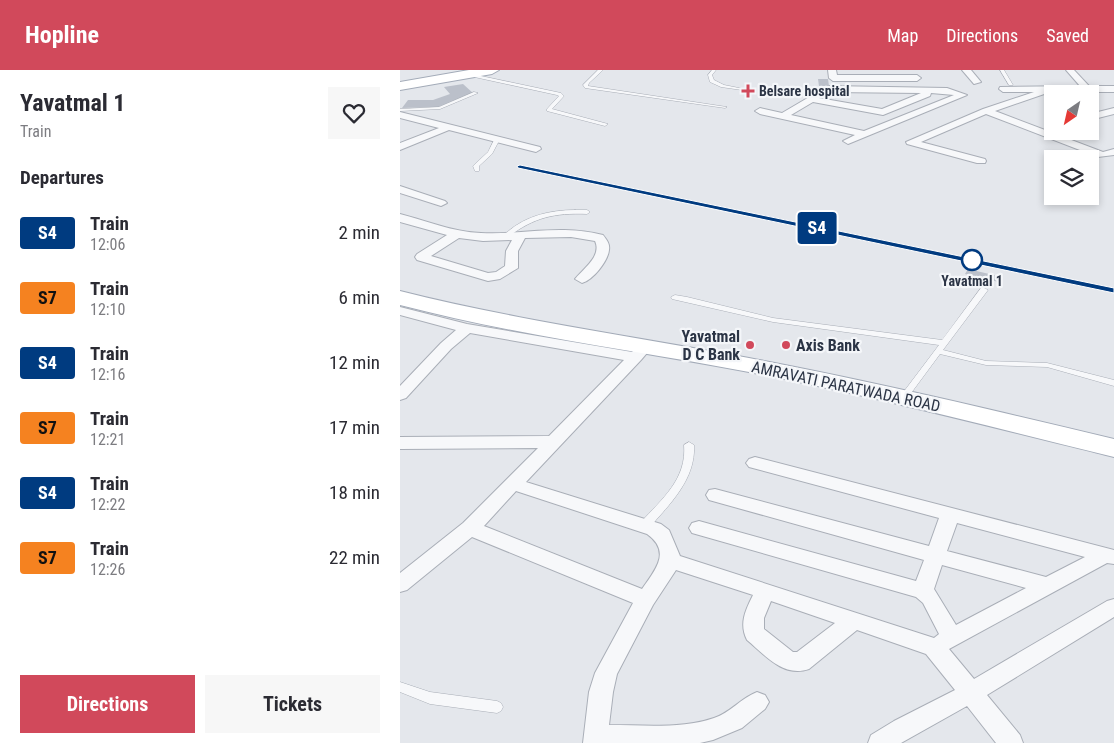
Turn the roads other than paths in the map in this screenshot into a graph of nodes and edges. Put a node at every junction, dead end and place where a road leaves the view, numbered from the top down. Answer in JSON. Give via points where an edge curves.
{"nodes":[{"id":1,"x":492,"y":70,"type":"edge"},
{"id":2,"x":601,"y":70,"type":"edge"},
{"id":3,"x":714,"y":70,"type":"edge"},
{"id":4,"x":966,"y":70,"type":"edge"},
{"id":5,"x":1002,"y":70,"type":"edge"},
{"id":6,"x":1070,"y":70,"type":"edge"},
{"id":7,"x":467,"y":72,"type":"edge"},
{"id":8,"x":832,"y":74,"type":"edge"},
{"id":9,"x":917,"y":78,"type":"dead end"},
{"id":10,"x":977,"y":82,"type":"dead end"},
{"id":11,"x":400,"y":84,"type":"edge"},
{"id":12,"x":1011,"y":84,"type":"dead end"},
{"id":13,"x":1084,"y":85,"type":"edge"},
{"id":14,"x":742,"y":89,"type":"dead end"},
{"id":15,"x":834,"y":89,"type":"junction"},
{"id":16,"x":1003,"y":89,"type":"dead end"},
{"id":17,"x":1114,"y":89,"type":"edge"},
{"id":18,"x":1044,"y":90,"type":"edge"},
{"id":19,"x":1099,"y":90,"type":"edge"},
{"id":20,"x":934,"y":91,"type":"junction"},
{"id":21,"x":1044,"y":91,"type":"edge"},
{"id":22,"x":476,"y":93,"type":"dead end"},
{"id":23,"x":811,"y":99,"type":"junction"},
{"id":24,"x":725,"y":107,"type":"dead end"},
{"id":25,"x":797,"y":108,"type":"junction"},
{"id":26,"x":400,"y":110,"type":"edge"},
{"id":27,"x":760,"y":111,"type":"dead end"},
{"id":28,"x":816,"y":111,"type":"dead end"},
{"id":29,"x":986,"y":111,"type":"junction"},
{"id":30,"x":1114,"y":111,"type":"edge"},
{"id":31,"x":400,"y":115,"type":"edge"},
{"id":32,"x":1099,"y":115,"type":"edge"},
{"id":33,"x":783,"y":116,"type":"junction"},
{"id":34,"x":605,"y":124,"type":"dead end"},
{"id":35,"x":450,"y":127,"type":"junction"},
{"id":36,"x":1044,"y":129,"type":"edge"},
{"id":37,"x":1039,"y":130,"type":"junction"},
{"id":38,"x":865,"y":134,"type":"junction"},
{"id":39,"x":497,"y":139,"type":"junction"},
{"id":40,"x":848,"y":141,"type":"dead end"},
{"id":41,"x":400,"y":147,"type":"edge"},
{"id":42,"x":536,"y":149,"type":"dead end"},
{"id":43,"x":1114,"y":152,"type":"edge"},
{"id":44,"x":981,"y":161,"type":"dead end"},
{"id":45,"x":477,"y":170,"type":"dead end"},
{"id":46,"x":400,"y":189,"type":"edge"},
{"id":47,"x":441,"y":203,"type":"dead end"},
{"id":48,"x":587,"y":212,"type":"dead end"},
{"id":49,"x":400,"y":218,"type":"edge"},
{"id":50,"x":415,"y":223,"type":"junction"},
{"id":51,"x":400,"y":231,"type":"edge"},
{"id":52,"x":458,"y":234,"type":"junction"},
{"id":53,"x":506,"y":236,"type":"junction"},
{"id":54,"x":521,"y":236,"type":"junction"},
{"id":55,"x":582,"y":279,"type":"dead end"},
{"id":56,"x":400,"y":286,"type":"edge"},
{"id":57,"x":984,"y":290,"type":"dead end"},
{"id":58,"x":675,"y":297,"type":"dead end"},
{"id":59,"x":400,"y":298,"type":"edge"},
{"id":60,"x":400,"y":311,"type":"edge"},
{"id":61,"x":467,"y":328,"type":"junction"},
{"id":62,"x":944,"y":343,"type":"junction"},
{"id":63,"x":641,"y":351,"type":"junction"},
{"id":64,"x":938,"y":351,"type":"junction"},
{"id":65,"x":1114,"y":383,"type":"edge"},
{"id":66,"x":908,"y":392,"type":"junction"},
{"id":67,"x":400,"y":395,"type":"edge"},
{"id":68,"x":1114,"y":432,"type":"edge"},
{"id":69,"x":552,"y":442,"type":"junction"},
{"id":70,"x":400,"y":443,"type":"edge"},
{"id":71,"x":689,"y":445,"type":"dead end"},
{"id":72,"x":1114,"y":448,"type":"edge"},
{"id":73,"x":755,"y":463,"type":"dead end"},
{"id":74,"x":513,"y":484,"type":"junction"},
{"id":75,"x":715,"y":495,"type":"dead end"},
{"id":76,"x":950,"y":514,"type":"junction"},
{"id":77,"x":645,"y":525,"type":"junction"},
{"id":78,"x":470,"y":528,"type":"junction"},
{"id":79,"x":699,"y":528,"type":"dead end"},
{"id":80,"x":937,"y":556,"type":"junction"},
{"id":81,"x":1110,"y":556,"type":"edge"},
{"id":82,"x":670,"y":560,"type":"junction"},
{"id":83,"x":400,"y":584,"type":"edge"},
{"id":84,"x":1048,"y":586,"type":"junction"},
{"id":85,"x":765,"y":591,"type":"junction"},
{"id":86,"x":924,"y":591,"type":"junction"},
{"id":87,"x":646,"y":600,"type":"junction"},
{"id":88,"x":1114,"y":606,"type":"edge"},
{"id":89,"x":854,"y":620,"type":"junction"},
{"id":90,"x":943,"y":642,"type":"junction"},
{"id":91,"x":400,"y":687,"type":"edge"},
{"id":92,"x":972,"y":692,"type":"junction"},
{"id":93,"x":757,"y":702,"type":"dead end"},
{"id":94,"x":497,"y":707,"type":"dead end"},
{"id":95,"x":596,"y":739,"type":"edge"},
{"id":96,"x":880,"y":743,"type":"edge"},
{"id":97,"x":1011,"y":743,"type":"edge"}],
"edges":[{"from":1,"to":7,"type":"main road"},
{"from":2,"to":24,"type":"lane","via":[[585,85]]},
{"from":3,"to":14,"type":"lane","via":[[710,75],[712,81]]},
{"from":4,"to":10,"type":"street"},
{"from":5,"to":12,"type":"lane"},
{"from":6,"to":13,"type":"street"},
{"from":7,"to":11,"type":"main road"},
{"from":7,"to":34,"type":"lane","via":[[559,94],[562,96],[549,110]]},
{"from":8,"to":9,"type":"street"},
{"from":8,"to":15,"type":"street"},
{"from":15,"to":20,"type":"street"},
{"from":15,"to":23,"type":"street"},
{"from":16,"to":18,"type":"street"},
{"from":17,"to":19,"type":"street"},
{"from":20,"to":23,"type":"street","via":[[882,112]]},
{"from":20,"to":38,"type":"street","via":[[963,95]]},
{"from":21,"to":29,"type":"street"},
{"from":22,"to":26,"type":"lane","via":[[440,108]]},
{"from":23,"to":25,"type":"street"},
{"from":25,"to":28,"type":"street"},
{"from":25,"to":33,"type":"street"},
{"from":27,"to":33,"type":"street"},
{"from":29,"to":37,"type":"street"},
{"from":29,"to":44,"type":"street","via":[[911,142]]},
{"from":30,"to":32,"type":"street"},
{"from":31,"to":35,"type":"street"},
{"from":33,"to":38,"type":"street"},
{"from":35,"to":39,"type":"street"},
{"from":35,"to":41,"type":"street"},
{"from":36,"to":37,"type":"street"},
{"from":37,"to":43,"type":"street","via":[[1102,155]]},
{"from":38,"to":40,"type":"street"},
{"from":39,"to":42,"type":"street"},
{"from":39,"to":45,"type":"lane","via":[[490,153],[476,166]]},
{"from":46,"to":47,"type":"street"},
{"from":48,"to":53,"type":"lane","via":[[542,214]]},
{"from":49,"to":50,"type":"street"},
{"from":50,"to":51,"type":"street"},
{"from":50,"to":52,"type":"street"},
{"from":52,"to":53,"type":"street"},
{"from":52,"to":54,"type":"street","via":[[421,257],[494,277],[512,268],[511,251]]},
{"from":53,"to":54,"type":"street"},
{"from":54,"to":55,"type":"street","via":[[565,234],[599,238],[602,241],[601,254]]},
{"from":56,"to":66,"type":"main road","name":"AMRAVATI PARATWADA ROAD","via":[[489,308],[654,336]]},
{"from":57,"to":62,"type":"lane"},
{"from":58,"to":62,"type":"lane","via":[[773,320]]},
{"from":59,"to":63,"type":"main road","name":"AMRAVATI PARATWADA ROAD","via":[[468,316]]},
{"from":60,"to":61,"type":"street"},
{"from":61,"to":63,"type":"street"},
{"from":61,"to":67,"type":"street"},
{"from":62,"to":64,"type":"lane"},
{"from":63,"to":66,"type":"main road","name":"AMRAVATI PARATWADA ROAD"},
{"from":63,"to":69,"type":"street"},
{"from":64,"to":65,"type":"lane","via":[[986,363],[1047,365]]},
{"from":64,"to":66,"type":"lane"},
{"from":66,"to":68,"type":"main road","name":"AMRAVATI PARATWADA ROAD"},
{"from":66,"to":72,"type":"main road","name":"AMRAVATI PARATWADA ROAD"},
{"from":69,"to":70,"type":"street"},
{"from":69,"to":74,"type":"street"},
{"from":71,"to":77,"type":"lane","via":[[688,466],[677,488]]},
{"from":73,"to":76,"type":"street"},
{"from":74,"to":77,"type":"street"},
{"from":74,"to":78,"type":"street"},
{"from":75,"to":80,"type":"street"},
{"from":76,"to":80,"type":"street"},
{"from":76,"to":81,"type":"street"},
{"from":77,"to":82,"type":"street","via":[[662,535]]},
{"from":78,"to":83,"type":"street"},
{"from":78,"to":87,"type":"street"},
{"from":79,"to":86,"type":"street"},
{"from":80,"to":84,"type":"street"},
{"from":80,"to":86,"type":"street"},
{"from":81,"to":84,"type":"street"},
{"from":82,"to":85,"type":"street"},
{"from":82,"to":87,"type":"street"},
{"from":84,"to":90,"type":"street"},
{"from":85,"to":89,"type":"street"},
{"from":85,"to":89,"type":"street","via":[[752,628],[788,661],[801,662]]},
{"from":86,"to":90,"type":"street","via":[[930,597]]},
{"from":87,"to":95,"type":"street","via":[[606,673]]},
{"from":88,"to":92,"type":"street"},
{"from":89,"to":90,"type":"street"},
{"from":90,"to":92,"type":"street"},
{"from":91,"to":94,"type":"lane","via":[[430,698]]},
{"from":92,"to":96,"type":"street"},
{"from":92,"to":97,"type":"street"},
{"from":93,"to":95,"type":"street","via":[[726,725],[710,731]]}]}
